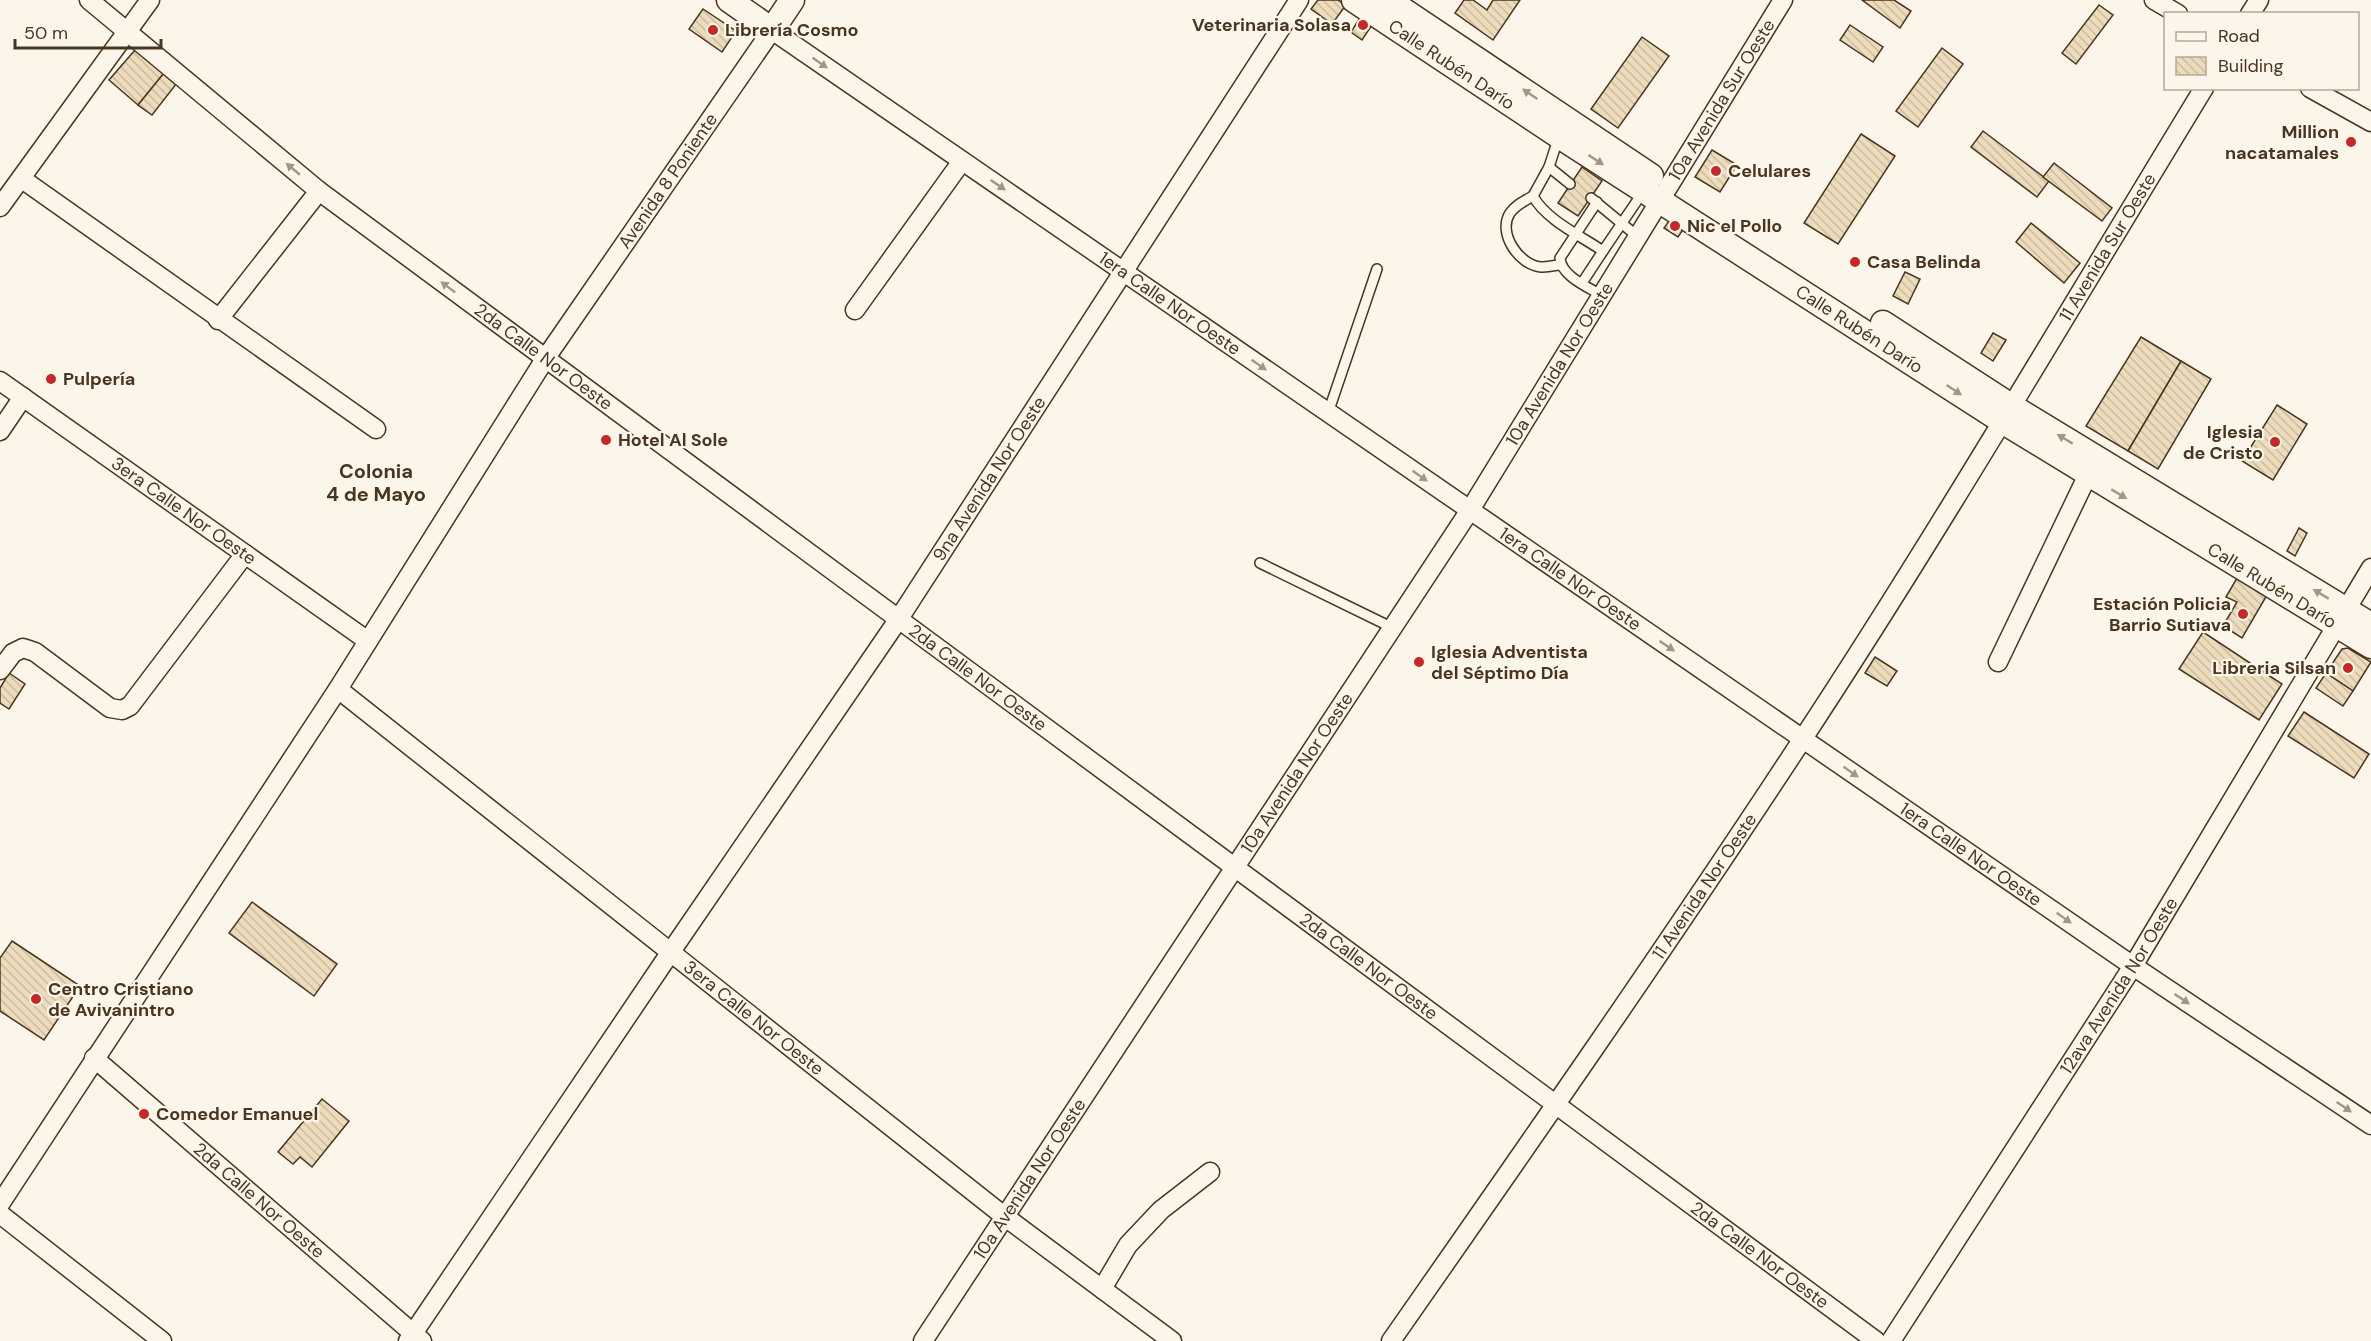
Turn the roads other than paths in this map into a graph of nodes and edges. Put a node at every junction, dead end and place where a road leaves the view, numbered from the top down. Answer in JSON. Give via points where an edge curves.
{"nodes":[{"id":1,"x":89,"y":0,"type":"edge"},
{"id":2,"x":150,"y":0,"type":"edge"},
{"id":3,"x":729,"y":0,"type":"edge"},
{"id":4,"x":792,"y":0,"type":"edge"},
{"id":5,"x":1299,"y":0,"type":"edge"},
{"id":6,"x":1354,"y":0,"type":"edge"},
{"id":7,"x":1388,"y":0,"type":"edge"},
{"id":8,"x":1783,"y":0,"type":"edge"},
{"id":9,"x":2154,"y":0,"type":"edge"},
{"id":10,"x":2175,"y":12,"type":"edge"},
{"id":11,"x":128,"y":30,"type":"junction"},
{"id":12,"x":772,"y":30,"type":"junction"},
{"id":13,"x":1449,"y":51,"type":"junction"},
{"id":14,"x":2203,"y":90,"type":"edge"},
{"id":15,"x":2314,"y":90,"type":"edge"},
{"id":16,"x":2371,"y":122,"type":"edge"},
{"id":17,"x":1562,"y":128,"type":"junction"},
{"id":18,"x":962,"y":160,"type":"junction"},
{"id":19,"x":1549,"y":167,"type":"junction"},
{"id":20,"x":22,"y":179,"type":"junction"},
{"id":21,"x":1570,"y":184,"type":"dead end"},
{"id":22,"x":1656,"y":189,"type":"junction"},
{"id":23,"x":319,"y":191,"type":"junction"},
{"id":24,"x":1533,"y":196,"type":"junction"},
{"id":25,"x":0,"y":207,"type":"edge"},
{"id":26,"x":1622,"y":222,"type":"junction"},
{"id":27,"x":1576,"y":233,"type":"junction"},
{"id":28,"x":1637,"y":236,"type":"junction"},
{"id":29,"x":1603,"y":250,"type":"junction"},
{"id":30,"x":1561,"y":265,"type":"junction"},
{"id":31,"x":1377,"y":269,"type":"dead end"},
{"id":32,"x":1125,"y":272,"type":"junction"},
{"id":33,"x":1582,"y":283,"type":"junction"},
{"id":34,"x":1601,"y":295,"type":"junction"},
{"id":35,"x":855,"y":310,"type":"dead end"},
{"id":36,"x":218,"y":320,"type":"junction"},
{"id":37,"x":545,"y":359,"type":"junction"},
{"id":38,"x":0,"y":381,"type":"edge"},
{"id":39,"x":23,"y":398,"type":"junction"},
{"id":40,"x":1328,"y":412,"type":"junction"},
{"id":41,"x":2006,"y":414,"type":"junction"},
{"id":42,"x":376,"y":429,"type":"dead end"},
{"id":43,"x":0,"y":431,"type":"edge"},
{"id":44,"x":2092,"y":466,"type":"junction"},
{"id":45,"x":1470,"y":510,"type":"junction"},
{"id":46,"x":245,"y":554,"type":"junction"},
{"id":47,"x":1260,"y":563,"type":"dead end"},
{"id":48,"x":2371,"y":568,"type":"edge"},
{"id":49,"x":2340,"y":616,"type":"junction"},
{"id":50,"x":898,"y":620,"type":"junction"},
{"id":51,"x":2371,"y":625,"type":"edge"},
{"id":52,"x":1393,"y":628,"type":"junction"},
{"id":53,"x":368,"y":640,"type":"junction"},
{"id":54,"x":2371,"y":646,"type":"edge"},
{"id":55,"x":1998,"y":662,"type":"dead end"},
{"id":56,"x":0,"y":670,"type":"edge"},
{"id":57,"x":338,"y":689,"type":"junction"},
{"id":58,"x":1803,"y":739,"type":"junction"},
{"id":59,"x":1234,"y":868,"type":"junction"},
{"id":60,"x":670,"y":953,"type":"junction"},
{"id":61,"x":2133,"y":966,"type":"junction"},
{"id":62,"x":94,"y":1058,"type":"junction"},
{"id":63,"x":1556,"y":1105,"type":"junction"},
{"id":64,"x":2371,"y":1125,"type":"edge"},
{"id":65,"x":1210,"y":1172,"type":"dead end"},
{"id":66,"x":0,"y":1204,"type":"edge"},
{"id":67,"x":0,"y":1214,"type":"edge"},
{"id":68,"x":1004,"y":1216,"type":"junction"},
{"id":69,"x":1102,"y":1289,"type":"junction"},
{"id":70,"x":415,"y":1339,"type":"edge"},
{"id":71,"x":162,"y":1341,"type":"edge"},
{"id":72,"x":923,"y":1341,"type":"edge"},
{"id":73,"x":1172,"y":1341,"type":"edge"},
{"id":74,"x":1391,"y":1341,"type":"edge"},
{"id":75,"x":1876,"y":1341,"type":"edge"},
{"id":76,"x":1891,"y":1341,"type":"edge"}],
"edges":[{"from":1,"to":11,"type":"street","name":"2da Calle Nor Oeste"},
{"from":2,"to":11,"type":"street"},
{"from":3,"to":12,"type":"street"},
{"from":4,"to":12,"type":"street","name":"Avenida 8 Poniente"},
{"from":5,"to":32,"type":"street","name":"9na Avenida Nor Oeste"},
{"from":6,"to":13,"type":"street","name":"Calle Rubén Darío"},
{"from":7,"to":13,"type":"street","name":"Calle Rubén Darío"},
{"from":8,"to":22,"type":"street","name":"10a Avenida Sur Oeste"},
{"from":9,"to":10,"type":"street"},
{"from":11,"to":20,"type":"street"},
{"from":23,"to":11,"type":"street","name":"2da Calle Nor Oeste","one_way":true},
{"from":12,"to":18,"type":"street","name":"1era Calle Nor Oeste","one_way":true},
{"from":12,"to":37,"type":"street","name":"Avenida 8 Poniente"},
{"from":13,"to":17,"type":"street","name":"Calle Rubén Darío"},
{"from":14,"to":41,"type":"street","name":"11 Avenida Sur Oeste"},
{"from":15,"to":16,"type":"street"},
{"from":17,"to":19,"type":"lane"},
{"from":17,"to":22,"type":"street","name":"Calle Rubén Darío"},
{"from":18,"to":32,"type":"street","name":"1era Calle Nor Oeste","one_way":true},
{"from":18,"to":35,"type":"street"},
{"from":19,"to":21,"type":"lane"},
{"from":19,"to":24,"type":"lane"},
{"from":20,"to":25,"type":"street"},
{"from":20,"to":36,"type":"street"},
{"from":22,"to":26,"type":"lane"},
{"from":22,"to":28,"type":"street","name":"10a Avenida Nor Oeste"},
{"from":22,"to":41,"type":"street","name":"Calle Rubén Darío"},
{"from":23,"to":36,"type":"street"},
{"from":37,"to":23,"type":"street","name":"2da Calle Nor Oeste","one_way":true},
{"from":24,"to":27,"type":"lane","via":[[1538,205]]},
{"from":24,"to":30,"type":"lane","via":[[1509,215],[1506,230],[1515,252],[1528,261],[1540,267]]},
{"from":26,"to":27,"type":"lane","via":[[1594,200]]},
{"from":26,"to":28,"type":"lane"},
{"from":26,"to":29,"type":"lane"},
{"from":27,"to":29,"type":"lane"},
{"from":27,"to":30,"type":"lane","via":[[1560,258]]},
{"from":28,"to":34,"type":"street","name":"10a Avenida Nor Oeste"},
{"from":29,"to":33,"type":"lane"},
{"from":30,"to":33,"type":"lane"},
{"from":31,"to":40,"type":"lane"},
{"from":32,"to":40,"type":"street","name":"1era Calle Nor Oeste","one_way":true},
{"from":32,"to":50,"type":"street","name":"9na Avenida Nor Oeste"},
{"from":33,"to":34,"type":"lane"},
{"from":34,"to":45,"type":"street","name":"10a Avenida Nor Oeste"},
{"from":36,"to":42,"type":"street"},
{"from":37,"to":50,"type":"street","name":"2da Calle Nor Oeste"},
{"from":37,"to":53,"type":"street","name":"Avenida 8 Poniente"},
{"from":38,"to":39,"type":"street","name":"3era Calle Nor Oeste"},
{"from":39,"to":43,"type":"street"},
{"from":39,"to":46,"type":"street","name":"3era Calle Nor Oeste"},
{"from":40,"to":45,"type":"street","name":"1era Calle Nor Oeste","one_way":true},
{"from":41,"to":44,"type":"street","name":"Calle Rubén Darío"},
{"from":41,"to":58,"type":"street","name":"11 Avenida Nor Oeste"},
{"from":44,"to":49,"type":"street","name":"Calle Rubén Darío"},
{"from":44,"to":55,"type":"street"},
{"from":45,"to":52,"type":"street","name":"10a Avenida Nor Oeste"},
{"from":45,"to":58,"type":"street","name":"1era Calle Nor Oeste","one_way":true},
{"from":46,"to":53,"type":"street","name":"3era Calle Nor Oeste"},
{"from":46,"to":56,"type":"street","via":[[130,706],[122,710],[110,708],[35,652],[23,648],[13,653]]},
{"from":47,"to":52,"type":"lane"},
{"from":48,"to":49,"type":"street","name":"12ava Avenida Nor Oeste"},
{"from":49,"to":51,"type":"street","name":"Calle Rubén Darío"},
{"from":49,"to":54,"type":"street","name":"Calle Rubén Darío"},
{"from":49,"to":61,"type":"street","name":"12ava Avenida Nor Oeste"},
{"from":50,"to":59,"type":"street","name":"2da Calle Nor Oeste"},
{"from":50,"to":60,"type":"street","name":"9na Avenida Nor Oeste"},
{"from":52,"to":59,"type":"street","name":"10a Avenida Nor Oeste"},
{"from":53,"to":57,"type":"street","name":"Avenida 8 Poniente"},
{"from":57,"to":60,"type":"street","name":"3era Calle Nor Oeste"},
{"from":57,"to":62,"type":"street","name":"Avenida 8 Poniente"},
{"from":58,"to":61,"type":"street","name":"1era Calle Nor Oeste","one_way":true},
{"from":58,"to":63,"type":"street","name":"11 Avenida Nor Oeste"},
{"from":59,"to":63,"type":"street","name":"2da Calle Nor Oeste"},
{"from":59,"to":68,"type":"street","name":"10a Avenida Nor Oeste"},
{"from":60,"to":68,"type":"street","name":"3era Calle Nor Oeste"},
{"from":60,"to":70,"type":"street","name":"9na Avenida Nor Oeste"},
{"from":61,"to":64,"type":"street","name":"1era Calle Nor Oeste","one_way":true},
{"from":61,"to":76,"type":"street","name":"12ava Avenida Nor Oeste"},
{"from":62,"to":66,"type":"street","name":"Avenida 8 Poniente"},
{"from":62,"to":70,"type":"street","name":"2da Calle Nor Oeste"},
{"from":63,"to":74,"type":"street","name":"11 Avenida Nor Oeste"},
{"from":63,"to":75,"type":"street","name":"2da Calle Nor Oeste"},
{"from":65,"to":69,"type":"street","via":[[1161,1210],[1128,1245]]},
{"from":67,"to":71,"type":"street"},
{"from":68,"to":69,"type":"street","name":"3era Calle Nor Oeste"},
{"from":68,"to":72,"type":"street","name":"10a Avenida Nor Oeste"},
{"from":69,"to":73,"type":"street","name":"3era Calle Nor Oeste"}]}
